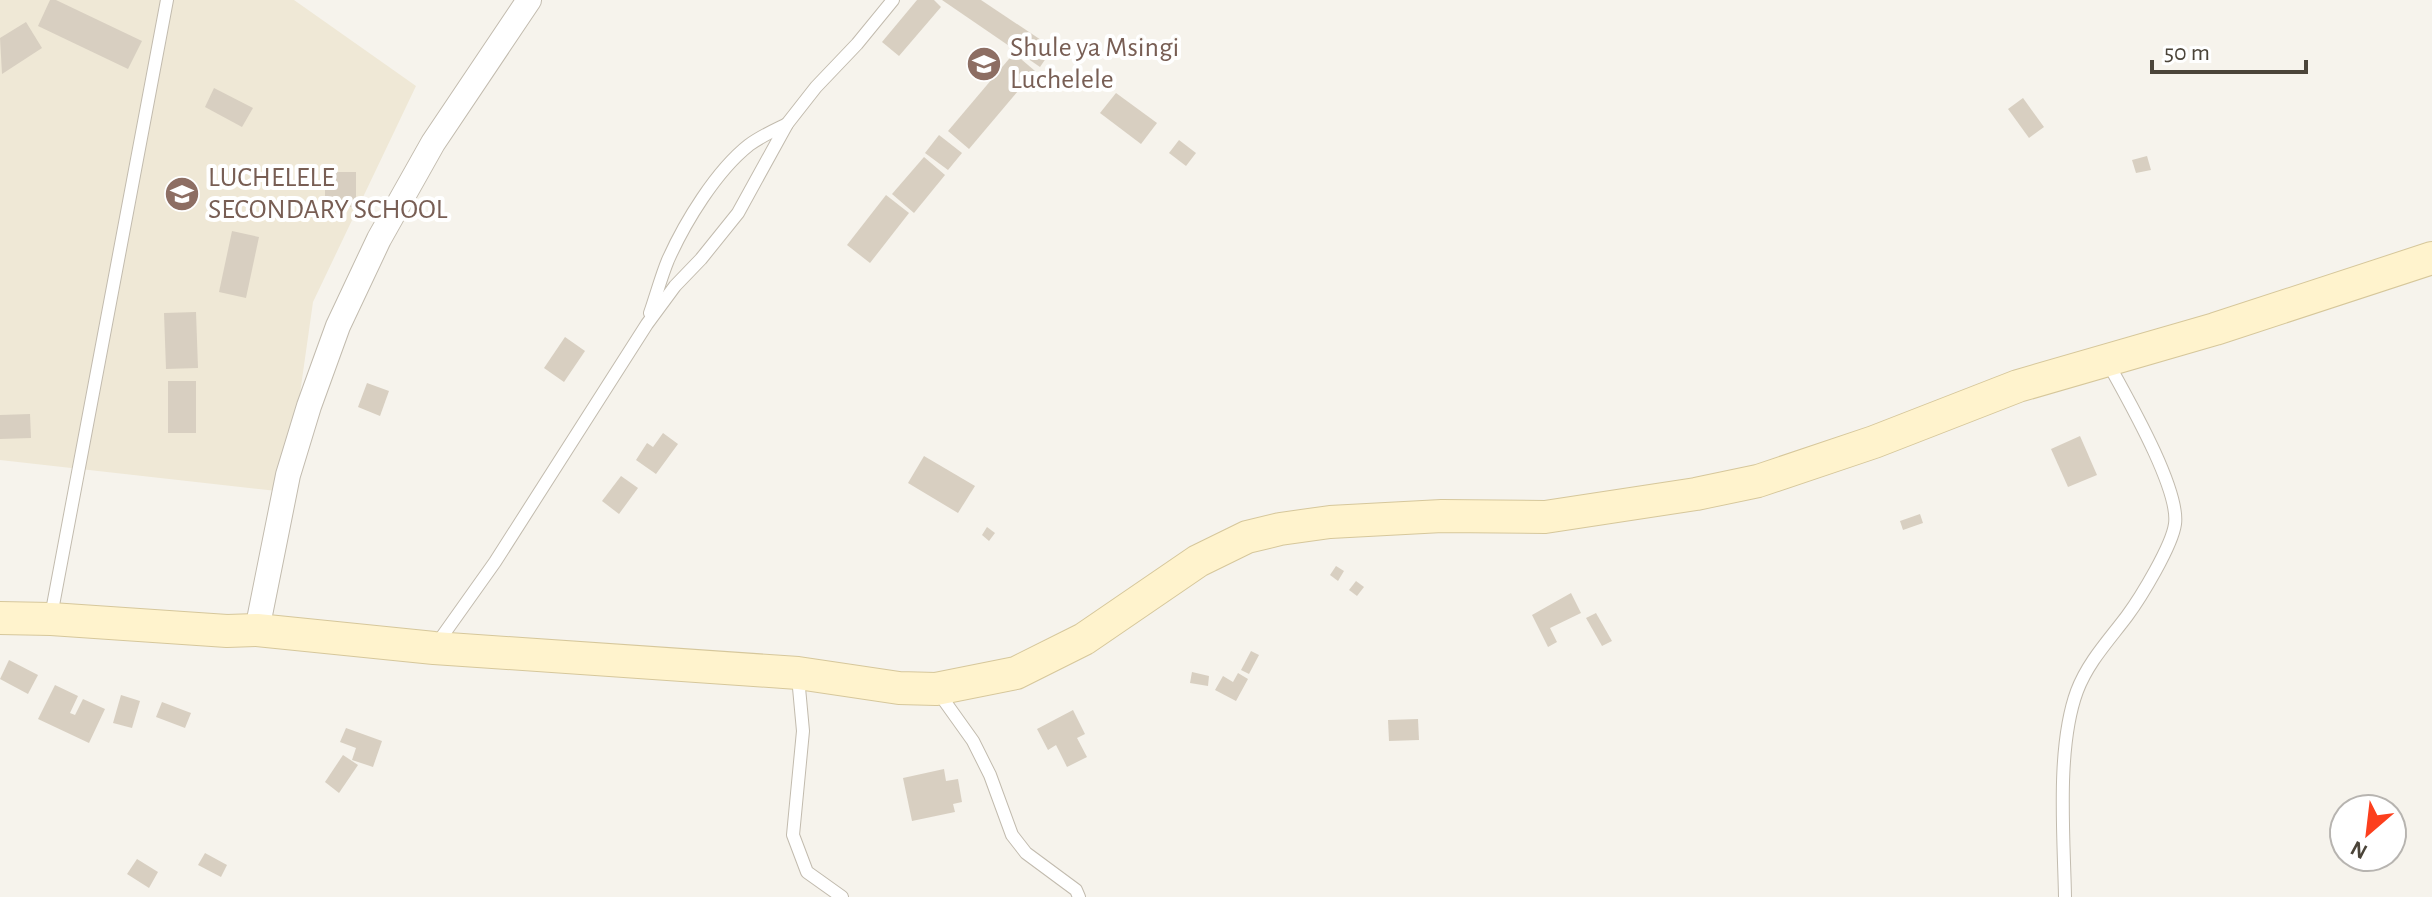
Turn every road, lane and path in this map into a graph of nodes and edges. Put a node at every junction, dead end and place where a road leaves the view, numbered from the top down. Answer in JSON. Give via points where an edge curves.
{"nodes":[{"id":1,"x":167,"y":0,"type":"edge"},
{"id":2,"x":529,"y":0,"type":"edge"},
{"id":3,"x":893,"y":0,"type":"edge"},
{"id":4,"x":787,"y":124,"type":"junction"},
{"id":5,"x":2432,"y":258,"type":"edge"},
{"id":6,"x":647,"y":324,"type":"junction"},
{"id":7,"x":2107,"y":360,"type":"junction"},
{"id":8,"x":0,"y":619,"type":"edge"},
{"id":9,"x":51,"y":619,"type":"junction"},
{"id":10,"x":257,"y":630,"type":"junction"},
{"id":11,"x":434,"y":648,"type":"junction"},
{"id":12,"x":798,"y":673,"type":"junction"},
{"id":13,"x":936,"y":689,"type":"junction"},
{"id":14,"x":842,"y":897,"type":"edge"},
{"id":15,"x":1079,"y":897,"type":"edge"},
{"id":16,"x":2065,"y":897,"type":"edge"}],
"edges":[{"from":1,"to":9,"type":"lane"},
{"from":2,"to":10,"type":"street","via":[[433,143],[338,326],[288,475]]},
{"from":3,"to":4,"type":"lane"},
{"from":4,"to":6,"type":"lane","via":[[738,213]]},
{"from":4,"to":6,"type":"lane","via":[[753,142],[717,179],[668,261]]},
{"from":5,"to":7,"type":"main road"},
{"from":6,"to":11,"type":"lane"},
{"from":7,"to":13,"type":"main road","via":[[2018,386],[1758,481],[1696,494],[1545,517],[1330,522],[1247,537],[1198,561],[1057,653],[1016,673]]},
{"from":7,"to":16,"type":"lane","via":[[2172,495],[2176,523],[2128,614],[2095,655],[2070,710],[2063,802]]},
{"from":8,"to":9,"type":"main road"},
{"from":9,"to":10,"type":"main road"},
{"from":10,"to":11,"type":"main road"},
{"from":11,"to":12,"type":"main road"},
{"from":12,"to":13,"type":"main road"},
{"from":12,"to":14,"type":"lane","via":[[803,731],[793,835],[807,872]]},
{"from":13,"to":15,"type":"lane","via":[[973,741],[1012,835]]}]}
